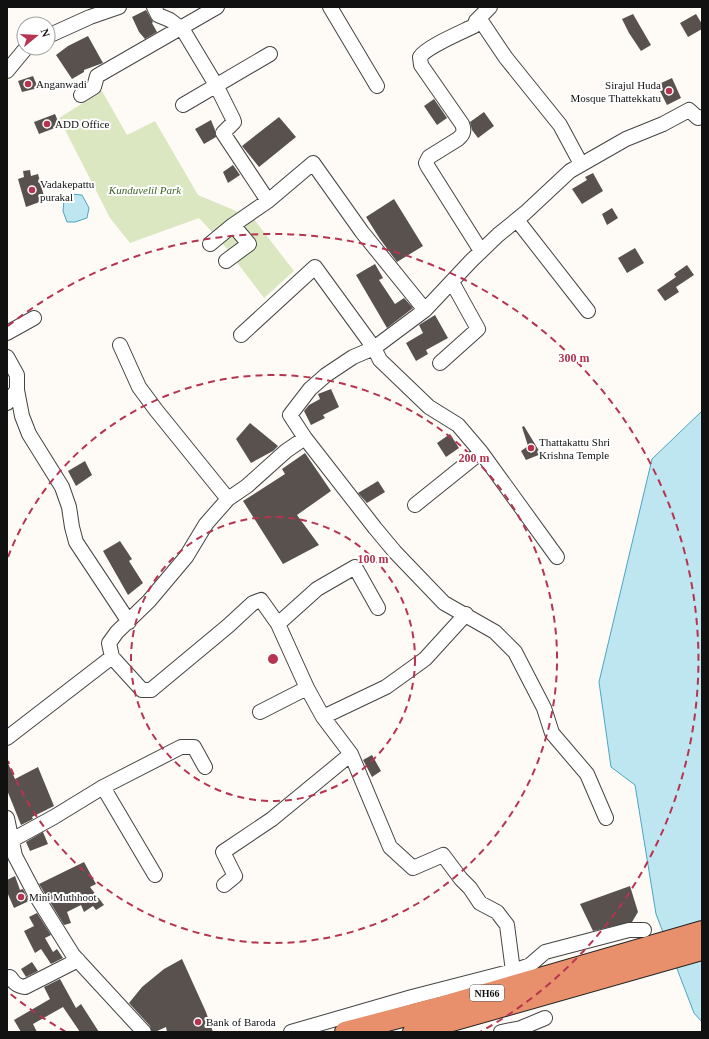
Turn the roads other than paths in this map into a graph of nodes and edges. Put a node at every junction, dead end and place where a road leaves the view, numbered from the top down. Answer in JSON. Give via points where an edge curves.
{"nodes":[{"id":1,"x":119,"y":7,"type":"edge"},
{"id":2,"x":154,"y":7,"type":"edge"},
{"id":3,"x":217,"y":7,"type":"edge"},
{"id":4,"x":330,"y":7,"type":"edge"},
{"id":5,"x":490,"y":7,"type":"edge"},
{"id":6,"x":89,"y":12,"type":"edge"},
{"id":7,"x":479,"y":18,"type":"junction"},
{"id":8,"x":181,"y":28,"type":"junction"},
{"id":9,"x":56,"y":31,"type":"edge"},
{"id":10,"x":270,"y":54,"type":"dead end"},
{"id":11,"x":19,"y":56,"type":"edge"},
{"id":12,"x":7,"y":71,"type":"edge"},
{"id":13,"x":216,"y":86,"type":"junction"},
{"id":14,"x":377,"y":86,"type":"dead end"},
{"id":15,"x":81,"y":95,"type":"dead end"},
{"id":16,"x":183,"y":105,"type":"dead end"},
{"id":17,"x":702,"y":117,"type":"edge"},
{"id":18,"x":581,"y":164,"type":"junction"},
{"id":19,"x":268,"y":201,"type":"junction"},
{"id":20,"x":517,"y":220,"type":"junction"},
{"id":21,"x":233,"y":225,"type":"junction"},
{"id":22,"x":210,"y":244,"type":"dead end"},
{"id":23,"x":481,"y":251,"type":"junction"},
{"id":24,"x":226,"y":261,"type":"dead end"},
{"id":25,"x":452,"y":282,"type":"junction"},
{"id":26,"x":425,"y":310,"type":"junction"},
{"id":27,"x":588,"y":311,"type":"dead end"},
{"id":28,"x":34,"y":318,"type":"dead end"},
{"id":29,"x":7,"y":333,"type":"edge"},
{"id":30,"x":241,"y":335,"type":"dead end"},
{"id":31,"x":120,"y":345,"type":"dead end"},
{"id":32,"x":374,"y":348,"type":"junction"},
{"id":33,"x":7,"y":358,"type":"edge"},
{"id":34,"x":440,"y":364,"type":"dead end"},
{"id":35,"x":17,"y":390,"type":"junction"},
{"id":36,"x":7,"y":404,"type":"edge"},
{"id":37,"x":305,"y":438,"type":"junction"},
{"id":38,"x":481,"y":452,"type":"junction"},
{"id":39,"x":228,"y":498,"type":"junction"},
{"id":40,"x":416,"y":505,"type":"dead end"},
{"id":41,"x":557,"y":557,"type":"dead end"},
{"id":42,"x":378,"y":608,"type":"dead end"},
{"id":43,"x":466,"y":614,"type":"junction"},
{"id":44,"x":129,"y":622,"type":"junction"},
{"id":45,"x":278,"y":624,"type":"junction"},
{"id":46,"x":112,"y":656,"type":"junction"},
{"id":47,"x":307,"y":688,"type":"junction"},
{"id":48,"x":260,"y":712,"type":"dead end"},
{"id":49,"x":323,"y":717,"type":"junction"},
{"id":50,"x":7,"y":738,"type":"edge"},
{"id":51,"x":351,"y":754,"type":"junction"},
{"id":52,"x":204,"y":767,"type":"dead end"},
{"id":53,"x":103,"y":787,"type":"junction"},
{"id":54,"x":7,"y":818,"type":"edge"},
{"id":55,"x":606,"y":818,"type":"dead end"},
{"id":56,"x":12,"y":840,"type":"junction"},
{"id":57,"x":155,"y":874,"type":"dead end"},
{"id":58,"x":224,"y":885,"type":"dead end"},
{"id":59,"x":644,"y":930,"type":"dead end"},
{"id":60,"x":702,"y":931,"type":"edge"},
{"id":61,"x":702,"y":950,"type":"edge"},
{"id":62,"x":78,"y":960,"type":"junction"},
{"id":63,"x":630,"y":961,"type":"junction"},
{"id":64,"x":513,"y":971,"type":"junction"},
{"id":65,"x":10,"y":976,"type":"dead end"},
{"id":66,"x":545,"y":1018,"type":"dead end"},
{"id":67,"x":144,"y":1032,"type":"edge"},
{"id":68,"x":291,"y":1032,"type":"edge"},
{"id":69,"x":345,"y":1032,"type":"edge"},
{"id":70,"x":413,"y":1032,"type":"edge"},
{"id":71,"x":501,"y":1032,"type":"edge"}],
"edges":[{"from":1,"to":6,"type":"street"},
{"from":2,"to":8,"type":"street","via":[[158,15]]},
{"from":3,"to":8,"type":"street"},
{"from":4,"to":14,"type":"street"},
{"from":5,"to":7,"type":"street"},
{"from":6,"to":9,"type":"street"},
{"from":7,"to":18,"type":"street","via":[[506,58],[560,125]]},
{"from":7,"to":23,"type":"street","via":[[474,26],[430,48],[420,57],[421,66],[464,129],[462,136],[429,157],[426,163]]},
{"from":8,"to":13,"type":"street"},
{"from":8,"to":15,"type":"street","via":[[97,76],[94,87]]},
{"from":10,"to":13,"type":"street"},
{"from":11,"to":12,"type":"street"},
{"from":13,"to":16,"type":"street"},
{"from":13,"to":19,"type":"street","via":[[234,122],[222,133]]},
{"from":17,"to":18,"type":"street","via":[[698,118],[689,110],[626,139]]},
{"from":18,"to":20,"type":"street"},
{"from":19,"to":21,"type":"street"},
{"from":19,"to":26,"type":"street","via":[[313,164],[362,232]]},
{"from":20,"to":23,"type":"street"},
{"from":20,"to":27,"type":"street"},
{"from":21,"to":22,"type":"street"},
{"from":21,"to":24,"type":"street","via":[[249,244]]},
{"from":23,"to":25,"type":"street"},
{"from":25,"to":26,"type":"street"},
{"from":25,"to":34,"type":"street","via":[[478,329]]},
{"from":26,"to":32,"type":"street"},
{"from":28,"to":29,"type":"street"},
{"from":30,"to":32,"type":"street","via":[[315,268]]},
{"from":31,"to":39,"type":"street","via":[[139,388]]},
{"from":32,"to":37,"type":"street","via":[[353,357],[326,375],[310,389],[290,415]]},
{"from":32,"to":38,"type":"street","via":[[380,360],[429,407],[458,425]]},
{"from":33,"to":35,"type":"street","via":[[17,375]]},
{"from":35,"to":36,"type":"street"},
{"from":35,"to":44,"type":"street","via":[[22,416],[30,434],[62,487],[76,542]]},
{"from":37,"to":39,"type":"street","via":[[286,451],[247,486]]},
{"from":37,"to":43,"type":"street","via":[[395,552],[444,603]]},
{"from":38,"to":40,"type":"street"},
{"from":38,"to":41,"type":"street"},
{"from":39,"to":44,"type":"street","via":[[206,524],[186,557]]},
{"from":42,"to":45,"type":"street","via":[[355,567],[317,589]]},
{"from":43,"to":49,"type":"street","via":[[425,659],[386,688]]},
{"from":43,"to":55,"type":"street","via":[[495,632],[515,652],[544,708],[552,733],[587,774]]},
{"from":44,"to":46,"type":"street","via":[[109,643]]},
{"from":45,"to":46,"type":"street","via":[[261,600],[253,603],[151,690],[142,690]]},
{"from":45,"to":47,"type":"street"},
{"from":46,"to":50,"type":"street"},
{"from":47,"to":48,"type":"street"},
{"from":47,"to":49,"type":"street"},
{"from":49,"to":51,"type":"street"},
{"from":51,"to":58,"type":"street","via":[[272,819],[223,852],[235,876]]},
{"from":51,"to":64,"type":"street","via":[[390,847],[413,868],[443,855],[480,903],[497,912],[507,926]]},
{"from":52,"to":53,"type":"street","via":[[194,747],[180,747]]},
{"from":53,"to":56,"type":"street"},
{"from":53,"to":57,"type":"street"},
{"from":54,"to":56,"type":"street"},
{"from":56,"to":62,"type":"street","via":[[15,856],[35,894]]},
{"from":59,"to":64,"type":"street","via":[[629,930],[545,952],[530,965]]},
{"from":60,"to":63,"type":"highway","number":"NH66"},
{"from":61,"to":63,"type":"highway","number":"NH66"},
{"from":62,"to":65,"type":"street","via":[[25,987],[18,986]]},
{"from":62,"to":67,"type":"street"},
{"from":63,"to":69,"type":"highway","number":"NH66"},
{"from":63,"to":70,"type":"highway","number":"NH66"},
{"from":64,"to":68,"type":"street","via":[[412,996]]},
{"from":66,"to":71,"type":"street","via":[[521,1028]]}]}
